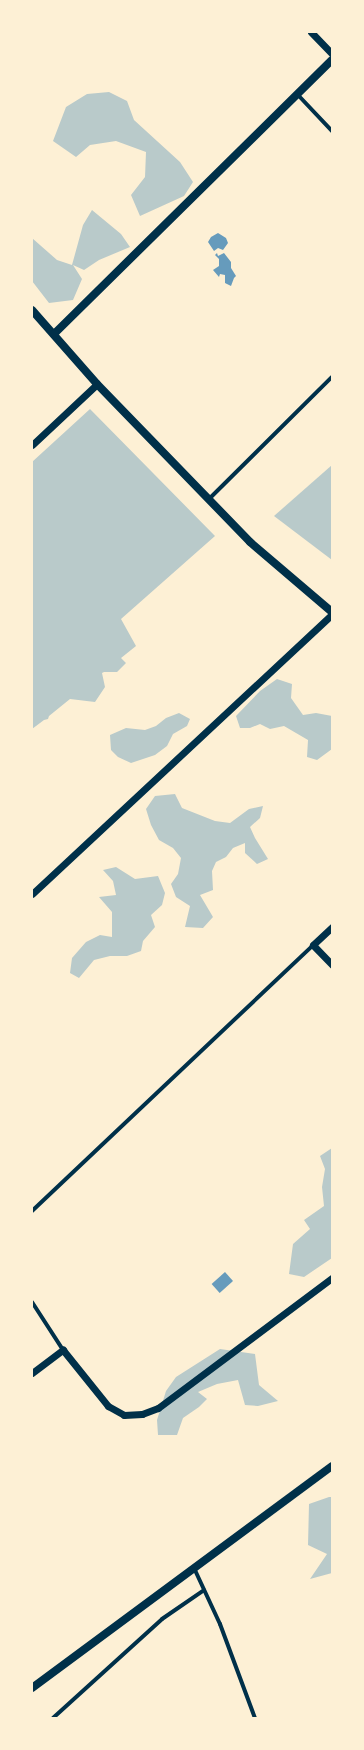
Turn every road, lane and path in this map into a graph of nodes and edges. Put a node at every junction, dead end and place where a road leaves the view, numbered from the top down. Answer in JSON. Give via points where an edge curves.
{"nodes":[{"id":1,"x":310,"y":32,"type":"edge"},
{"id":2,"x":332,"y":54,"type":"edge"},
{"id":3,"x":332,"y":60,"type":"edge"},
{"id":4,"x":298,"y":95,"type":"junction"},
{"id":5,"x":332,"y":131,"type":"edge"},
{"id":6,"x":32,"y":310,"type":"edge"},
{"id":7,"x":54,"y":334,"type":"junction"},
{"id":8,"x":332,"y":377,"type":"edge"},
{"id":9,"x":97,"y":384,"type":"junction"},
{"id":10,"x":32,"y":445,"type":"edge"},
{"id":11,"x":208,"y":499,"type":"junction"},
{"id":12,"x":332,"y":613,"type":"edge"},
{"id":13,"x":32,"y":894,"type":"edge"},
{"id":14,"x":332,"y":927,"type":"edge"},
{"id":15,"x":313,"y":945,"type":"junction"},
{"id":16,"x":332,"y":965,"type":"edge"},
{"id":17,"x":32,"y":1211,"type":"edge"},
{"id":18,"x":332,"y":1278,"type":"edge"},
{"id":19,"x":32,"y":1302,"type":"edge"},
{"id":20,"x":63,"y":1350,"type":"junction"},
{"id":21,"x":32,"y":1372,"type":"edge"},
{"id":22,"x":332,"y":1466,"type":"edge"},
{"id":23,"x":194,"y":1568,"type":"junction"},
{"id":24,"x":204,"y":1590,"type":"junction"},
{"id":25,"x":32,"y":1688,"type":"edge"},
{"id":26,"x":53,"y":1718,"type":"edge"},
{"id":27,"x":255,"y":1718,"type":"edge"}],
"edges":[{"from":1,"to":2,"type":"street"},
{"from":3,"to":4,"type":"main road"},
{"from":4,"to":5,"type":"street"},
{"from":4,"to":7,"type":"main road"},
{"from":6,"to":7,"type":"main road"},
{"from":7,"to":9,"type":"main road"},
{"from":8,"to":11,"type":"street"},
{"from":9,"to":10,"type":"street"},
{"from":9,"to":11,"type":"main road"},
{"from":11,"to":12,"type":"main road","via":[[250,542]]},
{"from":12,"to":13,"type":"street"},
{"from":14,"to":15,"type":"street"},
{"from":15,"to":16,"type":"street"},
{"from":15,"to":17,"type":"street"},
{"from":18,"to":20,"type":"street","via":[[158,1408],[142,1414],[124,1415],[108,1406]]},
{"from":19,"to":20,"type":"street"},
{"from":20,"to":21,"type":"street"},
{"from":22,"to":23,"type":"main road"},
{"from":23,"to":24,"type":"street"},
{"from":23,"to":25,"type":"main road"},
{"from":24,"to":26,"type":"street","via":[[162,1619]]},
{"from":24,"to":27,"type":"street","via":[[220,1624]]}]}
